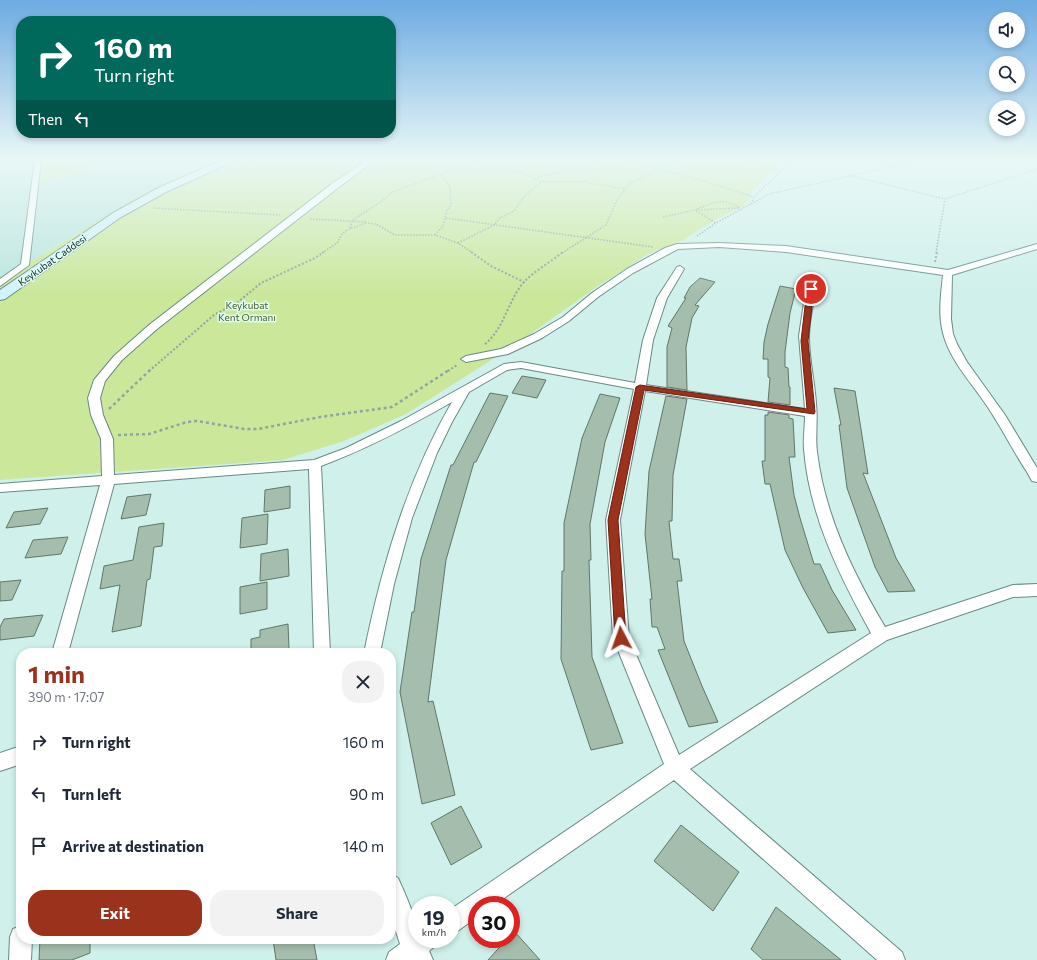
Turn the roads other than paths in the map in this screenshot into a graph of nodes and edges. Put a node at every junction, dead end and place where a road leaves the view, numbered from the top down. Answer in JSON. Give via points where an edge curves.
{"nodes":[{"id":1,"x":32,"y":205,"type":"edge"},
{"id":2,"x":135,"y":205,"type":"edge"},
{"id":3,"x":312,"y":205,"type":"edge"},
{"id":4,"x":1037,"y":246,"type":"edge"},
{"id":5,"x":680,"y":269,"type":"dead end"},
{"id":6,"x":948,"y":273,"type":"junction"},
{"id":7,"x":0,"y":283,"type":"edge"},
{"id":8,"x":811,"y":289,"type":"dead end"},
{"id":9,"x":0,"y":296,"type":"edge"},
{"id":10,"x":466,"y":359,"type":"road end"},
{"id":11,"x":640,"y":387,"type":"junction"},
{"id":12,"x":466,"y":388,"type":"junction"},
{"id":13,"x":811,"y":412,"type":"junction"},
{"id":14,"x":315,"y":464,"type":"junction"},
{"id":15,"x":1037,"y":478,"type":"edge"},
{"id":16,"x":108,"y":480,"type":"junction"},
{"id":17,"x":0,"y":488,"type":"edge"},
{"id":18,"x":1037,"y":590,"type":"edge"},
{"id":19,"x":881,"y":635,"type":"junction"},
{"id":20,"x":61,"y":648,"type":"edge"},
{"id":21,"x":322,"y":648,"type":"edge"},
{"id":22,"x":373,"y":648,"type":"edge"},
{"id":23,"x":16,"y":757,"type":"edge"},
{"id":24,"x":0,"y":762,"type":"edge"},
{"id":25,"x":675,"y":768,"type":"junction"},
{"id":26,"x":396,"y":900,"type":"edge"},
{"id":27,"x":460,"y":916,"type":"edge"},
{"id":28,"x":21,"y":944,"type":"edge"},
{"id":29,"x":414,"y":952,"type":"edge"},
{"id":30,"x":20,"y":960,"type":"edge"},
{"id":31,"x":894,"y":960,"type":"edge"}],
"edges":[{"from":1,"to":7,"type":"street","via":[[25,265]]},
{"from":2,"to":9,"type":"street","name":"Keykubat Caddesi","via":[[102,224]]},
{"from":3,"to":16,"type":"street","via":[[153,327],[104,374],[94,398],[98,420],[108,448]]},
{"from":4,"to":6,"type":"street"},
{"from":5,"to":11,"type":"street","via":[[662,298],[648,340]]},
{"from":6,"to":10,"type":"street","via":[[786,249],[727,245],[683,246],[669,250],[624,275],[566,319],[538,336],[504,352]]},
{"from":6,"to":15,"type":"street","via":[[945,312],[948,334],[967,370],[1009,431]]},
{"from":8,"to":13,"type":"street","via":[[804,341]]},
{"from":11,"to":12,"type":"street","via":[[517,365],[504,367]]},
{"from":11,"to":13,"type":"street"},
{"from":11,"to":25,"type":"street","via":[[613,520],[621,638]]},
{"from":12,"to":14,"type":"street","via":[[378,438]]},
{"from":12,"to":22,"type":"street","via":[[429,457],[406,513],[387,579]]},
{"from":13,"to":19,"type":"street","via":[[811,454],[820,503],[848,576]]},
{"from":14,"to":16,"type":"street"},
{"from":14,"to":21,"type":"street"},
{"from":16,"to":17,"type":"street"},
{"from":16,"to":20,"type":"street"},
{"from":18,"to":19,"type":"street","via":[[1013,591]]},
{"from":19,"to":25,"type":"street"},
{"from":23,"to":24,"type":"street"},
{"from":25,"to":27,"type":"street"},
{"from":25,"to":31,"type":"street"},
{"from":26,"to":29,"type":"street"},
{"from":28,"to":30,"type":"street"}]}
